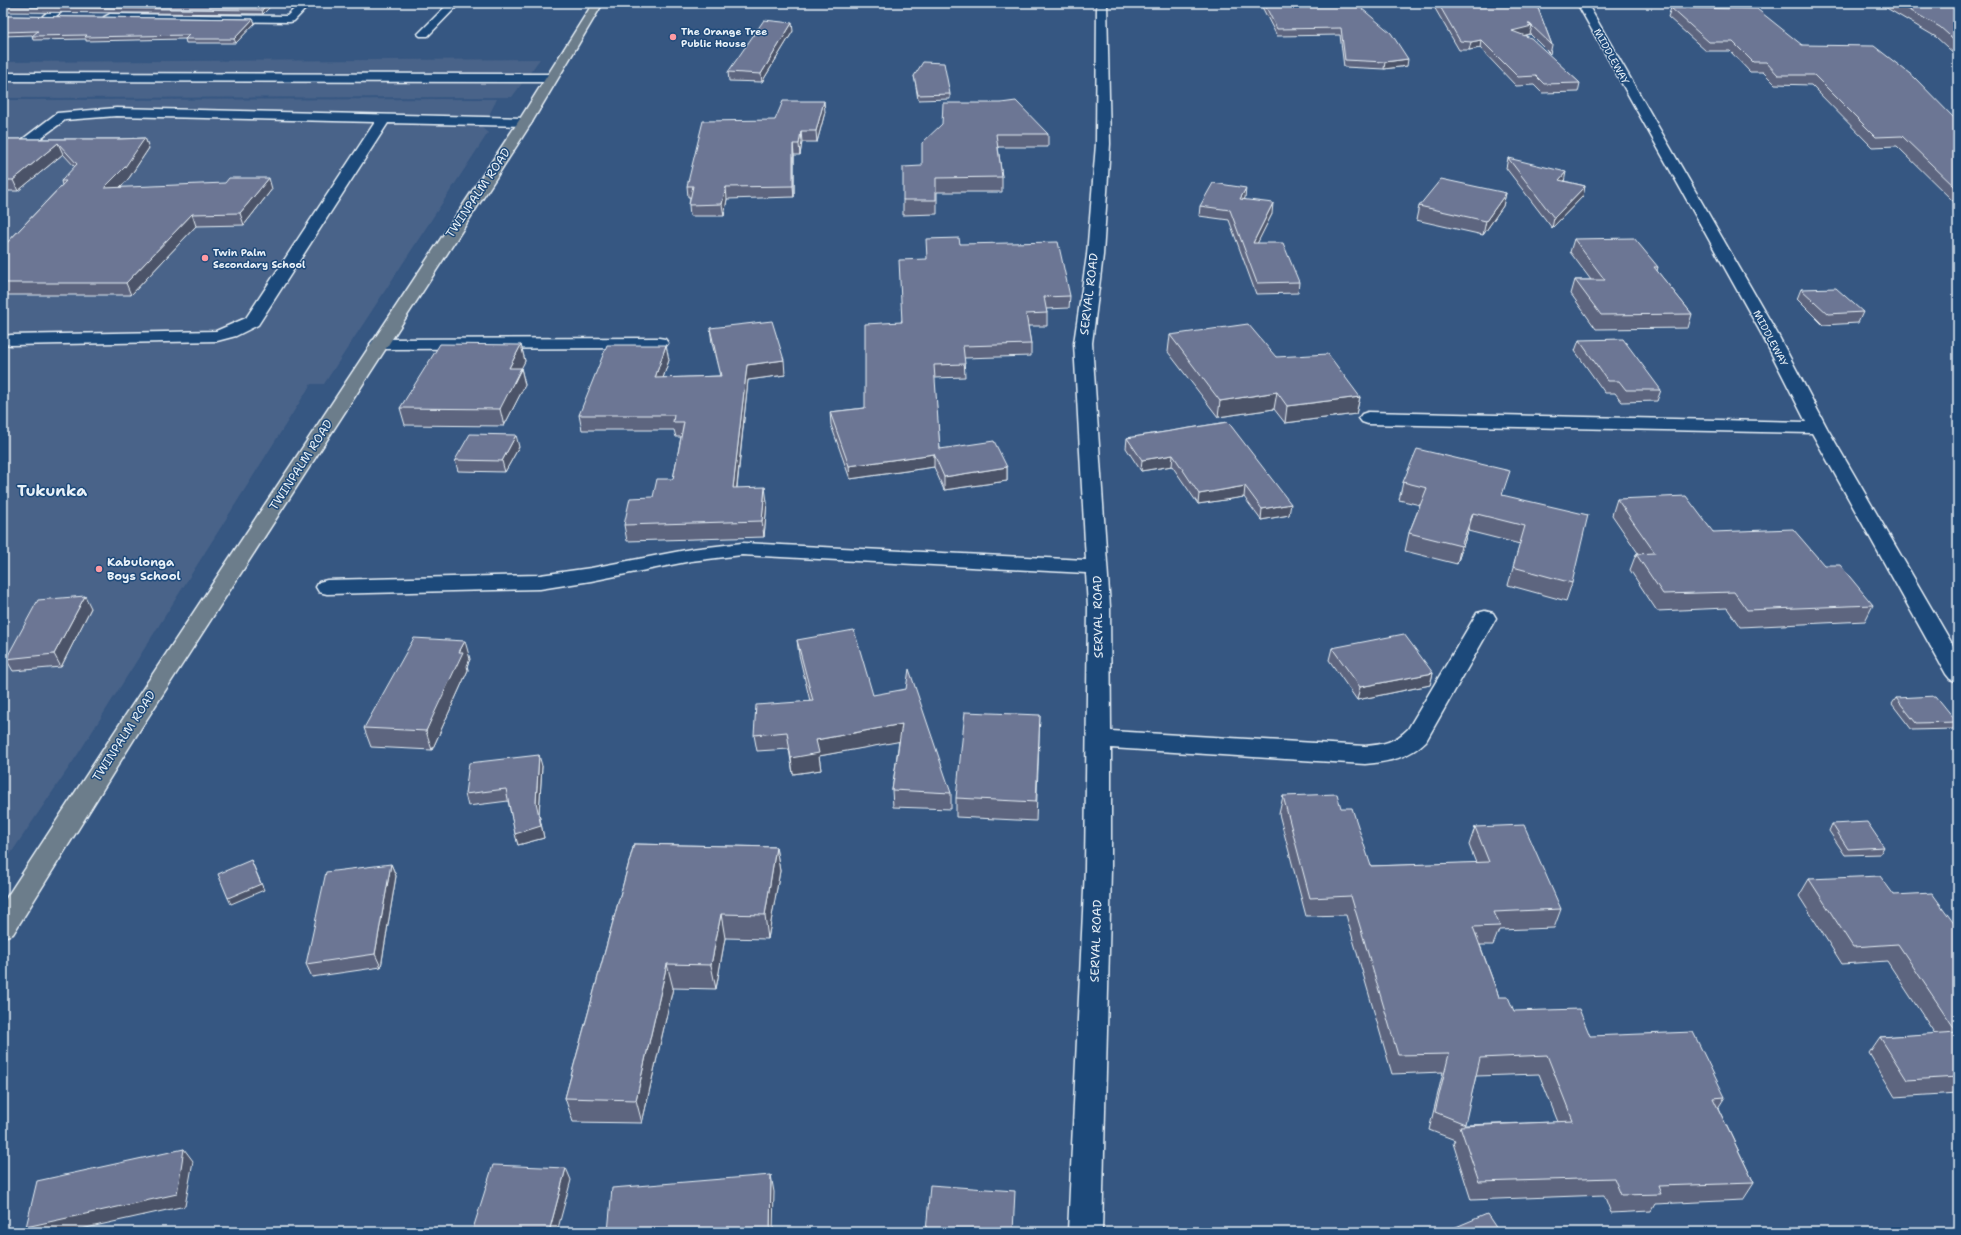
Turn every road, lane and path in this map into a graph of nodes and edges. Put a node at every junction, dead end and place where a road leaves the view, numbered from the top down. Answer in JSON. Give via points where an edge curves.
{"nodes":[{"id":1,"x":68,"y":3,"type":"edge"},
{"id":2,"x":306,"y":3,"type":"edge"},
{"id":3,"x":455,"y":3,"type":"edge"},
{"id":4,"x":598,"y":3,"type":"edge"},
{"id":5,"x":1102,"y":3,"type":"edge"},
{"id":6,"x":1582,"y":3,"type":"edge"},
{"id":7,"x":33,"y":17,"type":"edge"},
{"id":8,"x":48,"y":17,"type":"junction"},
{"id":9,"x":64,"y":17,"type":"edge"},
{"id":10,"x":95,"y":17,"type":"edge"},
{"id":11,"x":424,"y":34,"type":"dead end"},
{"id":12,"x":3,"y":77,"type":"edge"},
{"id":13,"x":551,"y":78,"type":"junction"},
{"id":14,"x":384,"y":119,"type":"junction"},
{"id":15,"x":525,"y":122,"type":"junction"},
{"id":16,"x":22,"y":145,"type":"edge"},
{"id":17,"x":11,"y":340,"type":"dead end"},
{"id":18,"x":659,"y":343,"type":"edge"},
{"id":19,"x":379,"y":344,"type":"junction"},
{"id":20,"x":1368,"y":418,"type":"dead end"},
{"id":21,"x":1818,"y":428,"type":"junction"},
{"id":22,"x":1097,"y":567,"type":"junction"},
{"id":23,"x":327,"y":587,"type":"dead end"},
{"id":24,"x":1485,"y":618,"type":"dead end"},
{"id":25,"x":1958,"y":674,"type":"edge"},
{"id":26,"x":1098,"y":739,"type":"junction"},
{"id":27,"x":3,"y":926,"type":"edge"},
{"id":28,"x":1085,"y":1232,"type":"edge"}],
"edges":[{"from":1,"to":8,"type":"street"},
{"from":2,"to":10,"type":"street","via":[[290,19]]},
{"from":3,"to":11,"type":"street"},
{"from":4,"to":13,"type":"main road","name":"TWINPALM ROAD"},
{"from":5,"to":22,"type":"street","name":"SERVAL ROAD","via":[[1103,144],[1095,255],[1083,343]]},
{"from":6,"to":21,"type":"street","name":"MIDDLEWAY","via":[[1769,333]]},
{"from":7,"to":8,"type":"street"},
{"from":8,"to":9,"type":"street"},
{"from":12,"to":13,"type":"street"},
{"from":13,"to":15,"type":"main road","name":"TWINPALM ROAD"},
{"from":14,"to":15,"type":"street"},
{"from":14,"to":16,"type":"street","via":[[116,112],[85,114],[62,116]]},
{"from":14,"to":17,"type":"street","via":[[252,321],[217,336]]},
{"from":15,"to":19,"type":"main road","name":"TWINPALM ROAD"},
{"from":18,"to":19,"type":"street"},
{"from":19,"to":27,"type":"main road","name":"TWINPALM ROAD","via":[[132,722]]},
{"from":20,"to":21,"type":"street"},
{"from":21,"to":25,"type":"street","name":"MIDDLEWAY"},
{"from":22,"to":23,"type":"street","via":[[742,548],[708,551],[573,579],[546,582]]},
{"from":22,"to":26,"type":"street","name":"SERVAL ROAD"},
{"from":24,"to":26,"type":"street","via":[[1417,735],[1408,745],[1397,750],[1365,755]]},
{"from":26,"to":28,"type":"street","name":"SERVAL ROAD","via":[[1098,877]]}]}
